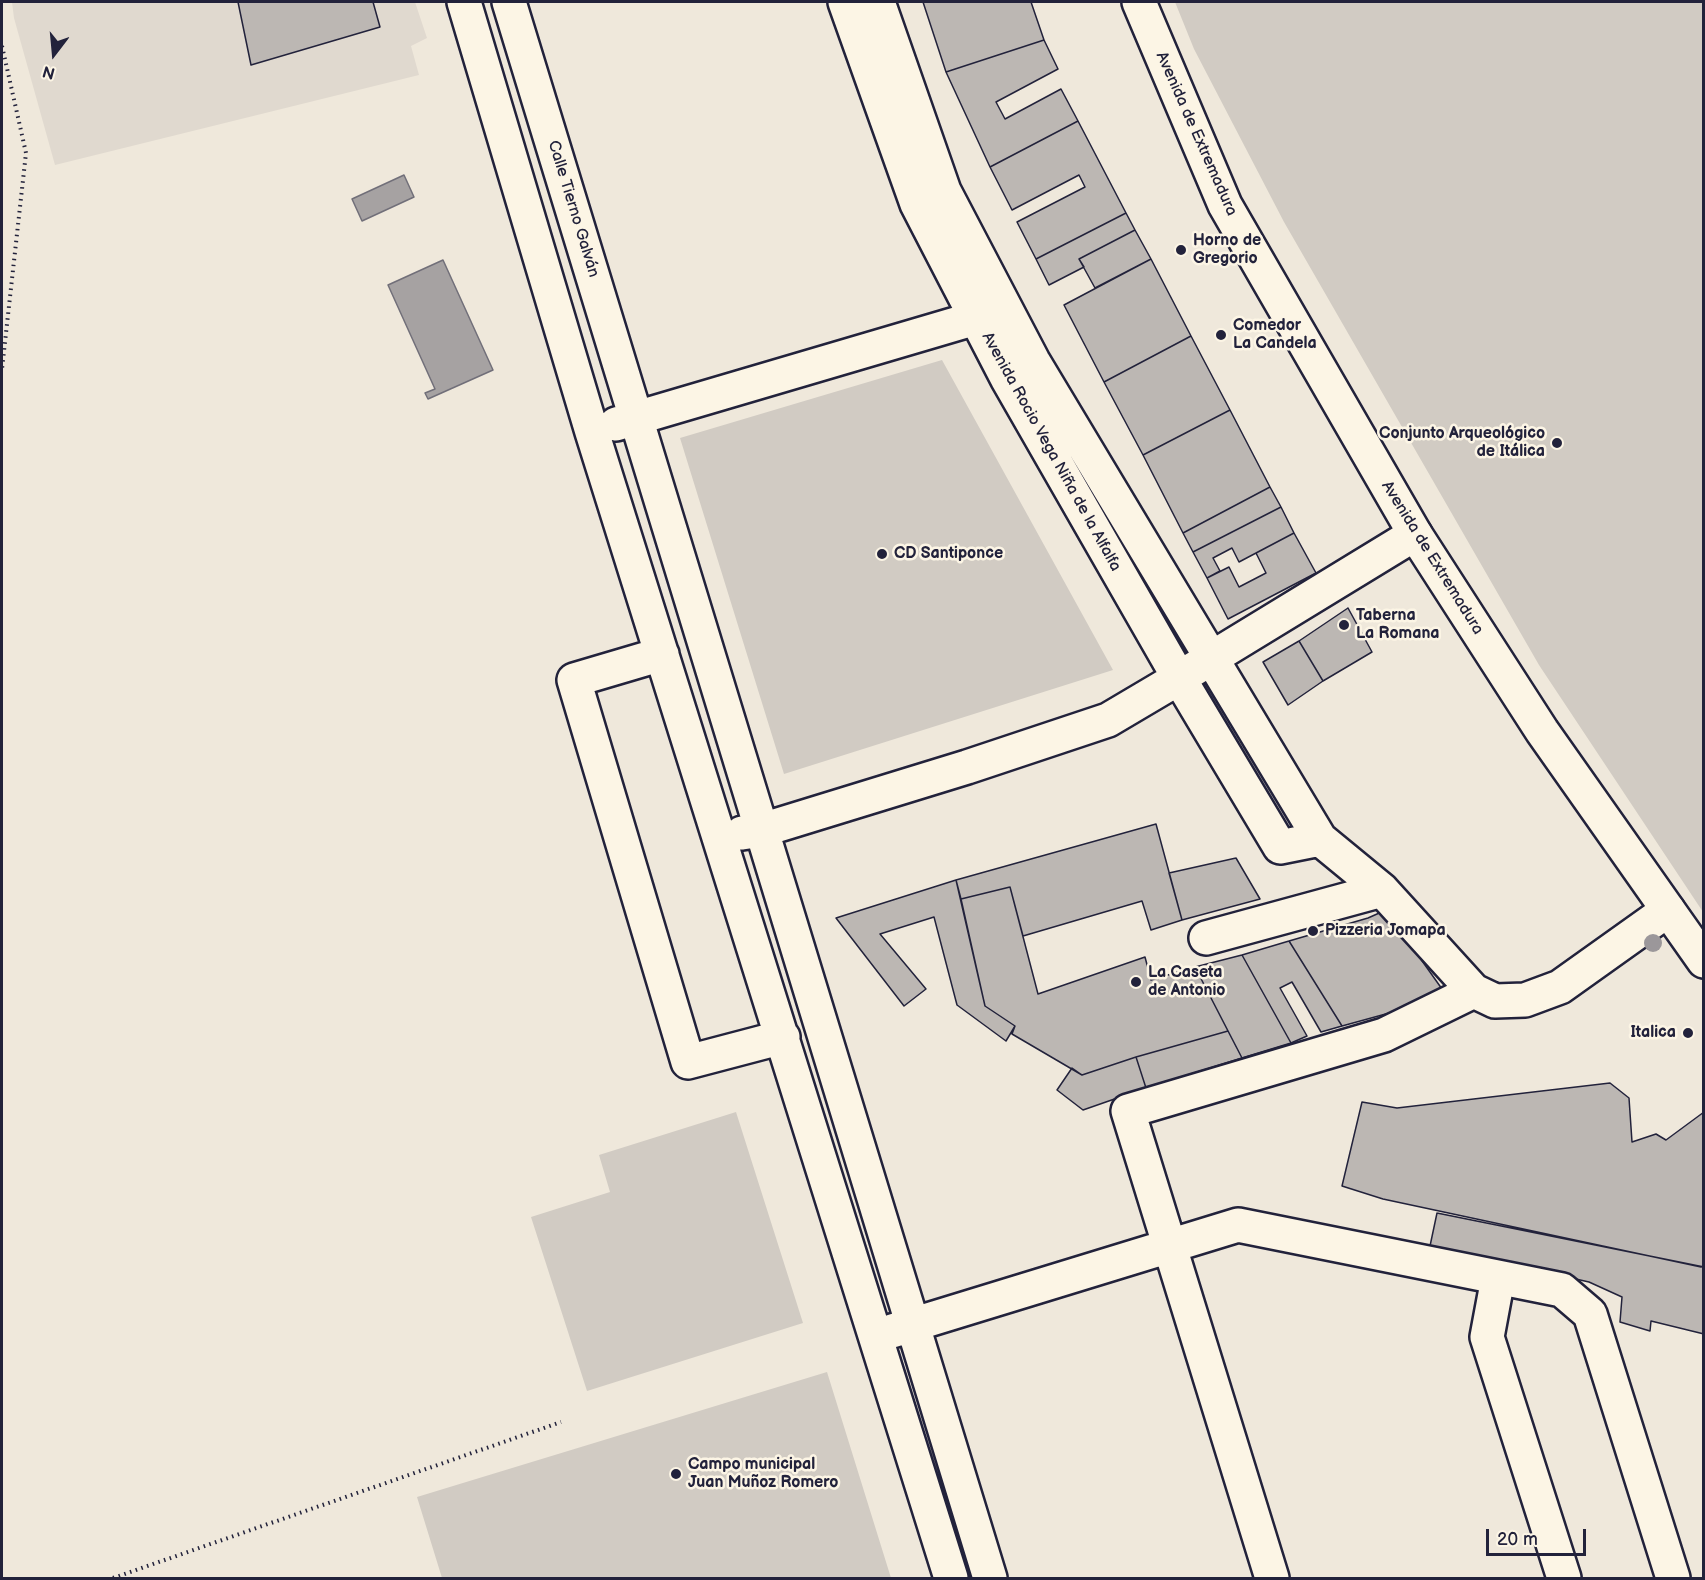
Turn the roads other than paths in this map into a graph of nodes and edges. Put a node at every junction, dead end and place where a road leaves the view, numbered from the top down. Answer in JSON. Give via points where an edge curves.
{"nodes":[{"id":1,"x":464,"y":2,"type":"edge"},
{"id":2,"x":509,"y":2,"type":"edge"},
{"id":3,"x":844,"y":2,"type":"edge"},
{"id":4,"x":878,"y":2,"type":"edge"},
{"id":5,"x":1139,"y":2,"type":"edge"},
{"id":6,"x":976,"y":318,"type":"junction"},
{"id":7,"x":636,"y":417,"type":"junction"},
{"id":8,"x":592,"y":432,"type":"junction"},
{"id":9,"x":1414,"y":534,"type":"junction"},
{"id":10,"x":662,"y":654,"type":"junction"},
{"id":11,"x":1211,"y":659,"type":"junction"},
{"id":12,"x":1179,"y":678,"type":"junction"},
{"id":13,"x":762,"y":830,"type":"junction"},
{"id":14,"x":719,"y":837,"type":"junction"},
{"id":15,"x":1320,"y":839,"type":"junction"},
{"id":16,"x":1382,"y":890,"type":"junction"},
{"id":17,"x":1668,"y":910,"type":"junction"},
{"id":18,"x":1206,"y":938,"type":"dead end"},
{"id":19,"x":1704,"y":961,"type":"edge"},
{"id":20,"x":1474,"y":991,"type":"junction"},
{"id":21,"x":783,"y":1037,"type":"junction"},
{"id":22,"x":1170,"y":1246,"type":"junction"},
{"id":23,"x":1498,"y":1278,"type":"junction"},
{"id":24,"x":912,"y":1325,"type":"junction"},
{"id":25,"x":876,"y":1335,"type":"junction"},
{"id":26,"x":951,"y":1578,"type":"edge"},
{"id":27,"x":990,"y":1578,"type":"edge"},
{"id":28,"x":1272,"y":1578,"type":"edge"},
{"id":29,"x":1564,"y":1578,"type":"edge"},
{"id":30,"x":1673,"y":1578,"type":"edge"}],
"edges":[{"from":1,"to":8,"type":"street"},
{"from":2,"to":7,"type":"street","name":"Calle Tierno Galván"},
{"from":3,"to":6,"type":"street","name":"Avenida Rocio Vega Niña de la Alfalfa","via":[[917,204]]},
{"from":4,"to":11,"type":"street","name":"Avenida Rocio Vega Niña de la Alfalfa","via":[[944,191],[1033,361]]},
{"from":5,"to":9,"type":"street","name":"Avenida de Extremadura","via":[[1225,205]]},
{"from":6,"to":7,"type":"street"},
{"from":6,"to":12,"type":"street","name":"Avenida Rocio Vega Niña de la Alfalfa"},
{"from":7,"to":8,"type":"street"},
{"from":7,"to":13,"type":"street","name":"Calle Tierno Galván"},
{"from":8,"to":10,"type":"street"},
{"from":9,"to":11,"type":"street"},
{"from":9,"to":17,"type":"street","name":"Avenida de Extremadura","via":[[1542,730]]},
{"from":10,"to":14,"type":"street"},
{"from":10,"to":21,"type":"street","via":[[574,680],[688,1062]]},
{"from":11,"to":12,"type":"street"},
{"from":11,"to":15,"type":"street","name":"Avenida Rocio Vega Niña de la Alfalfa"},
{"from":12,"to":13,"type":"street","via":[[1108,720]]},
{"from":12,"to":15,"type":"street","name":"Avenida Rocio Vega Niña de la Alfalfa","via":[[1280,847]]},
{"from":13,"to":14,"type":"street"},
{"from":13,"to":24,"type":"street","name":"Calle Tierno Galván"},
{"from":14,"to":21,"type":"street"},
{"from":15,"to":16,"type":"street","name":"Avenida Rocio Vega Niña de la Alfalfa"},
{"from":16,"to":18,"type":"street"},
{"from":16,"to":20,"type":"street","name":"Avenida Rocio Vega Niña de la Alfalfa"},
{"from":17,"to":19,"type":"street","name":"Avenida de Extremadura"},
{"from":17,"to":20,"type":"street","name":"Avenida Rocio Vega Niña de la Alfalfa","via":[[1560,987],[1526,1000],[1495,1001]]},
{"from":20,"to":22,"type":"street","via":[[1384,1035],[1128,1111]]},
{"from":21,"to":25,"type":"street"},
{"from":22,"to":23,"type":"street","via":[[1238,1225]]},
{"from":22,"to":24,"type":"street"},
{"from":22,"to":28,"type":"street"},
{"from":23,"to":29,"type":"street","via":[[1487,1337]]},
{"from":23,"to":30,"type":"street","via":[[1562,1290],[1590,1314]]},
{"from":24,"to":25,"type":"street"},
{"from":24,"to":27,"type":"street","name":"Calle Tierno Galván"},
{"from":25,"to":26,"type":"street"}]}
